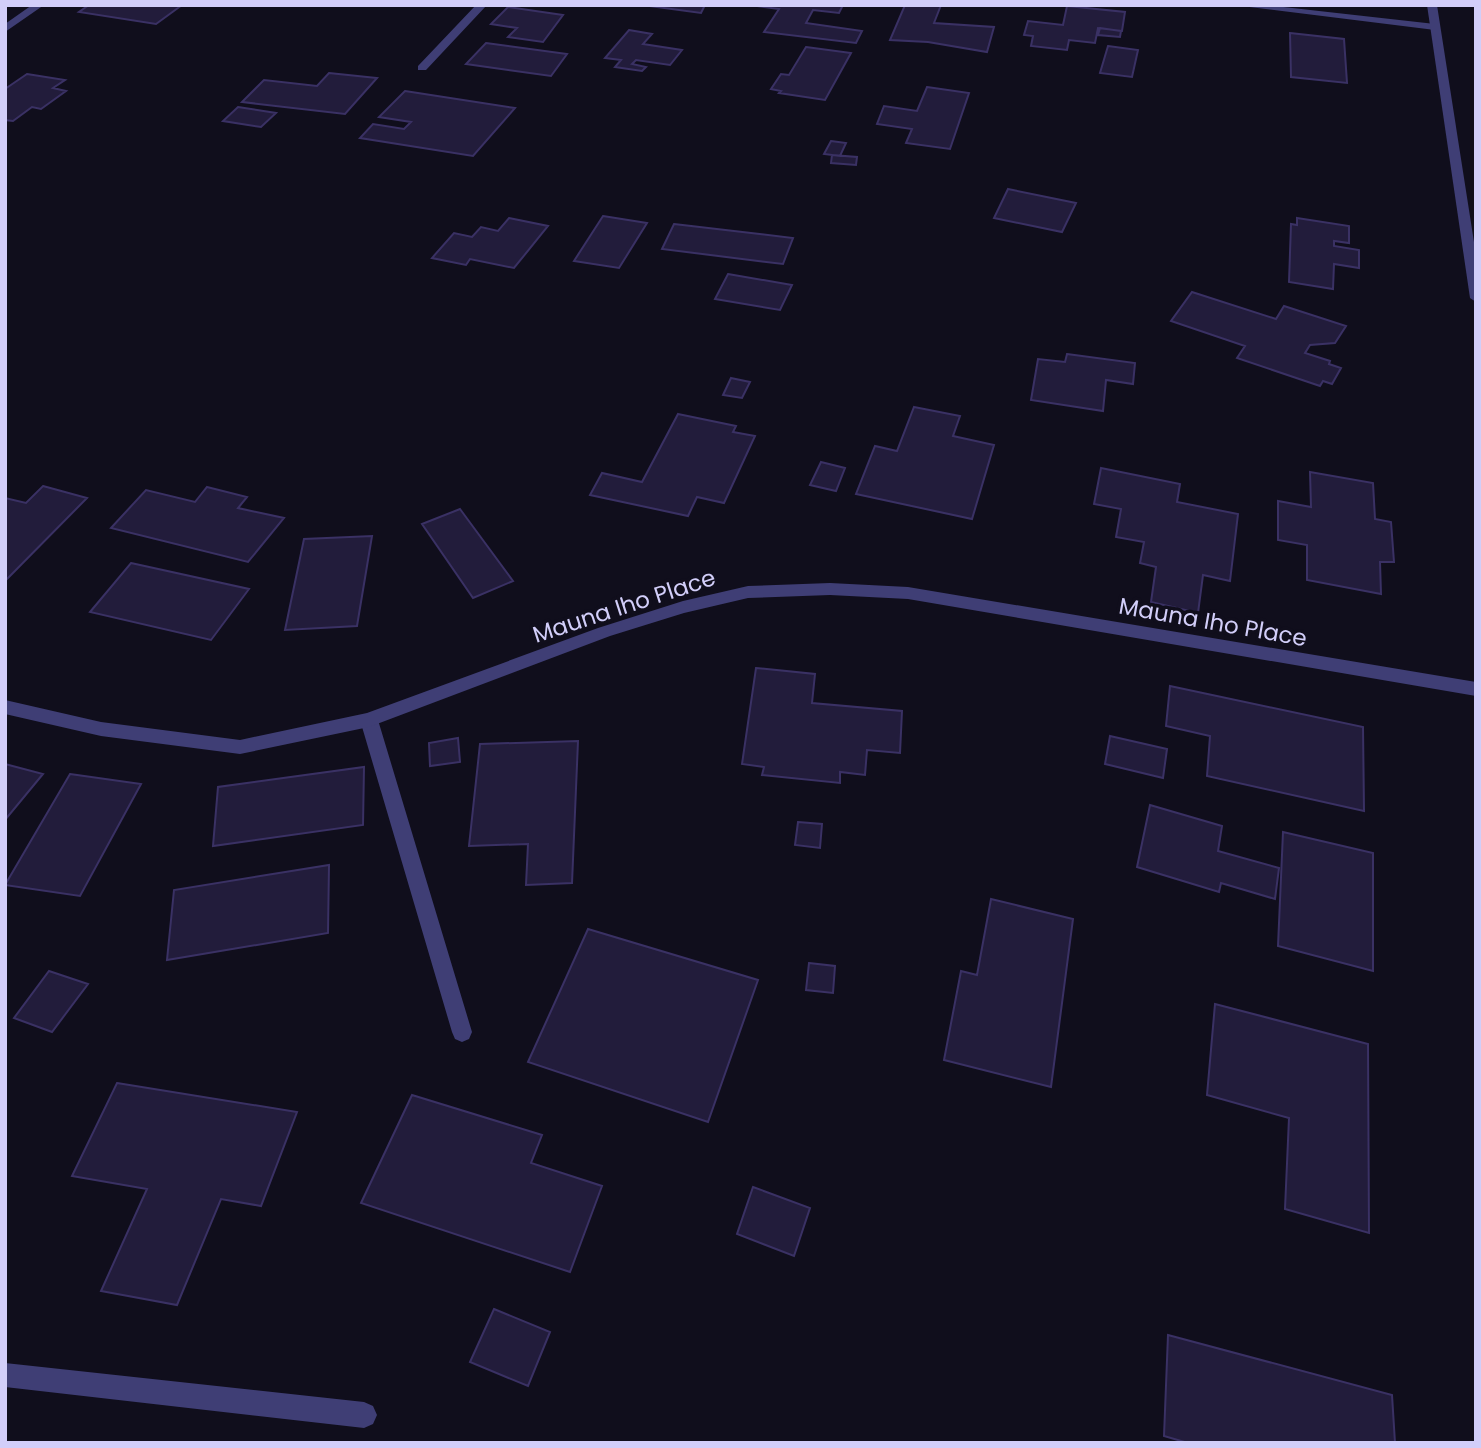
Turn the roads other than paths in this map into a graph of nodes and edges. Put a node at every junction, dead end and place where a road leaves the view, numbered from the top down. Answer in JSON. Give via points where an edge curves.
{"nodes":[{"id":1,"x":39,"y":5,"type":"edge"},
{"id":2,"x":482,"y":5,"type":"edge"},
{"id":3,"x":1238,"y":5,"type":"edge"},
{"id":4,"x":1432,"y":5,"type":"edge"},
{"id":5,"x":1436,"y":27,"type":"junction"},
{"id":6,"x":5,"y":29,"type":"edge"},
{"id":7,"x":422,"y":68,"type":"dead end"},
{"id":8,"x":1476,"y":298,"type":"edge"},
{"id":9,"x":1476,"y":690,"type":"edge"},
{"id":10,"x":5,"y":707,"type":"edge"},
{"id":11,"x":369,"y":720,"type":"junction"},
{"id":12,"x":463,"y":1032,"type":"dead end"},
{"id":13,"x":5,"y":1375,"type":"edge"},
{"id":14,"x":363,"y":1415,"type":"dead end"}],
"edges":[{"from":1,"to":6,"type":"street"},
{"from":2,"to":7,"type":"street"},
{"from":3,"to":5,"type":"street"},
{"from":4,"to":5,"type":"street"},
{"from":5,"to":8,"type":"street"},
{"from":9,"to":11,"type":"street","name":"Mauna Iho Place","via":[[908,593],[830,589],[748,592],[683,607]]},
{"from":10,"to":11,"type":"street","name":"Mauna Iho Place","via":[[101,729],[240,747]]},
{"from":11,"to":12,"type":"street"},
{"from":13,"to":14,"type":"street"}]}
